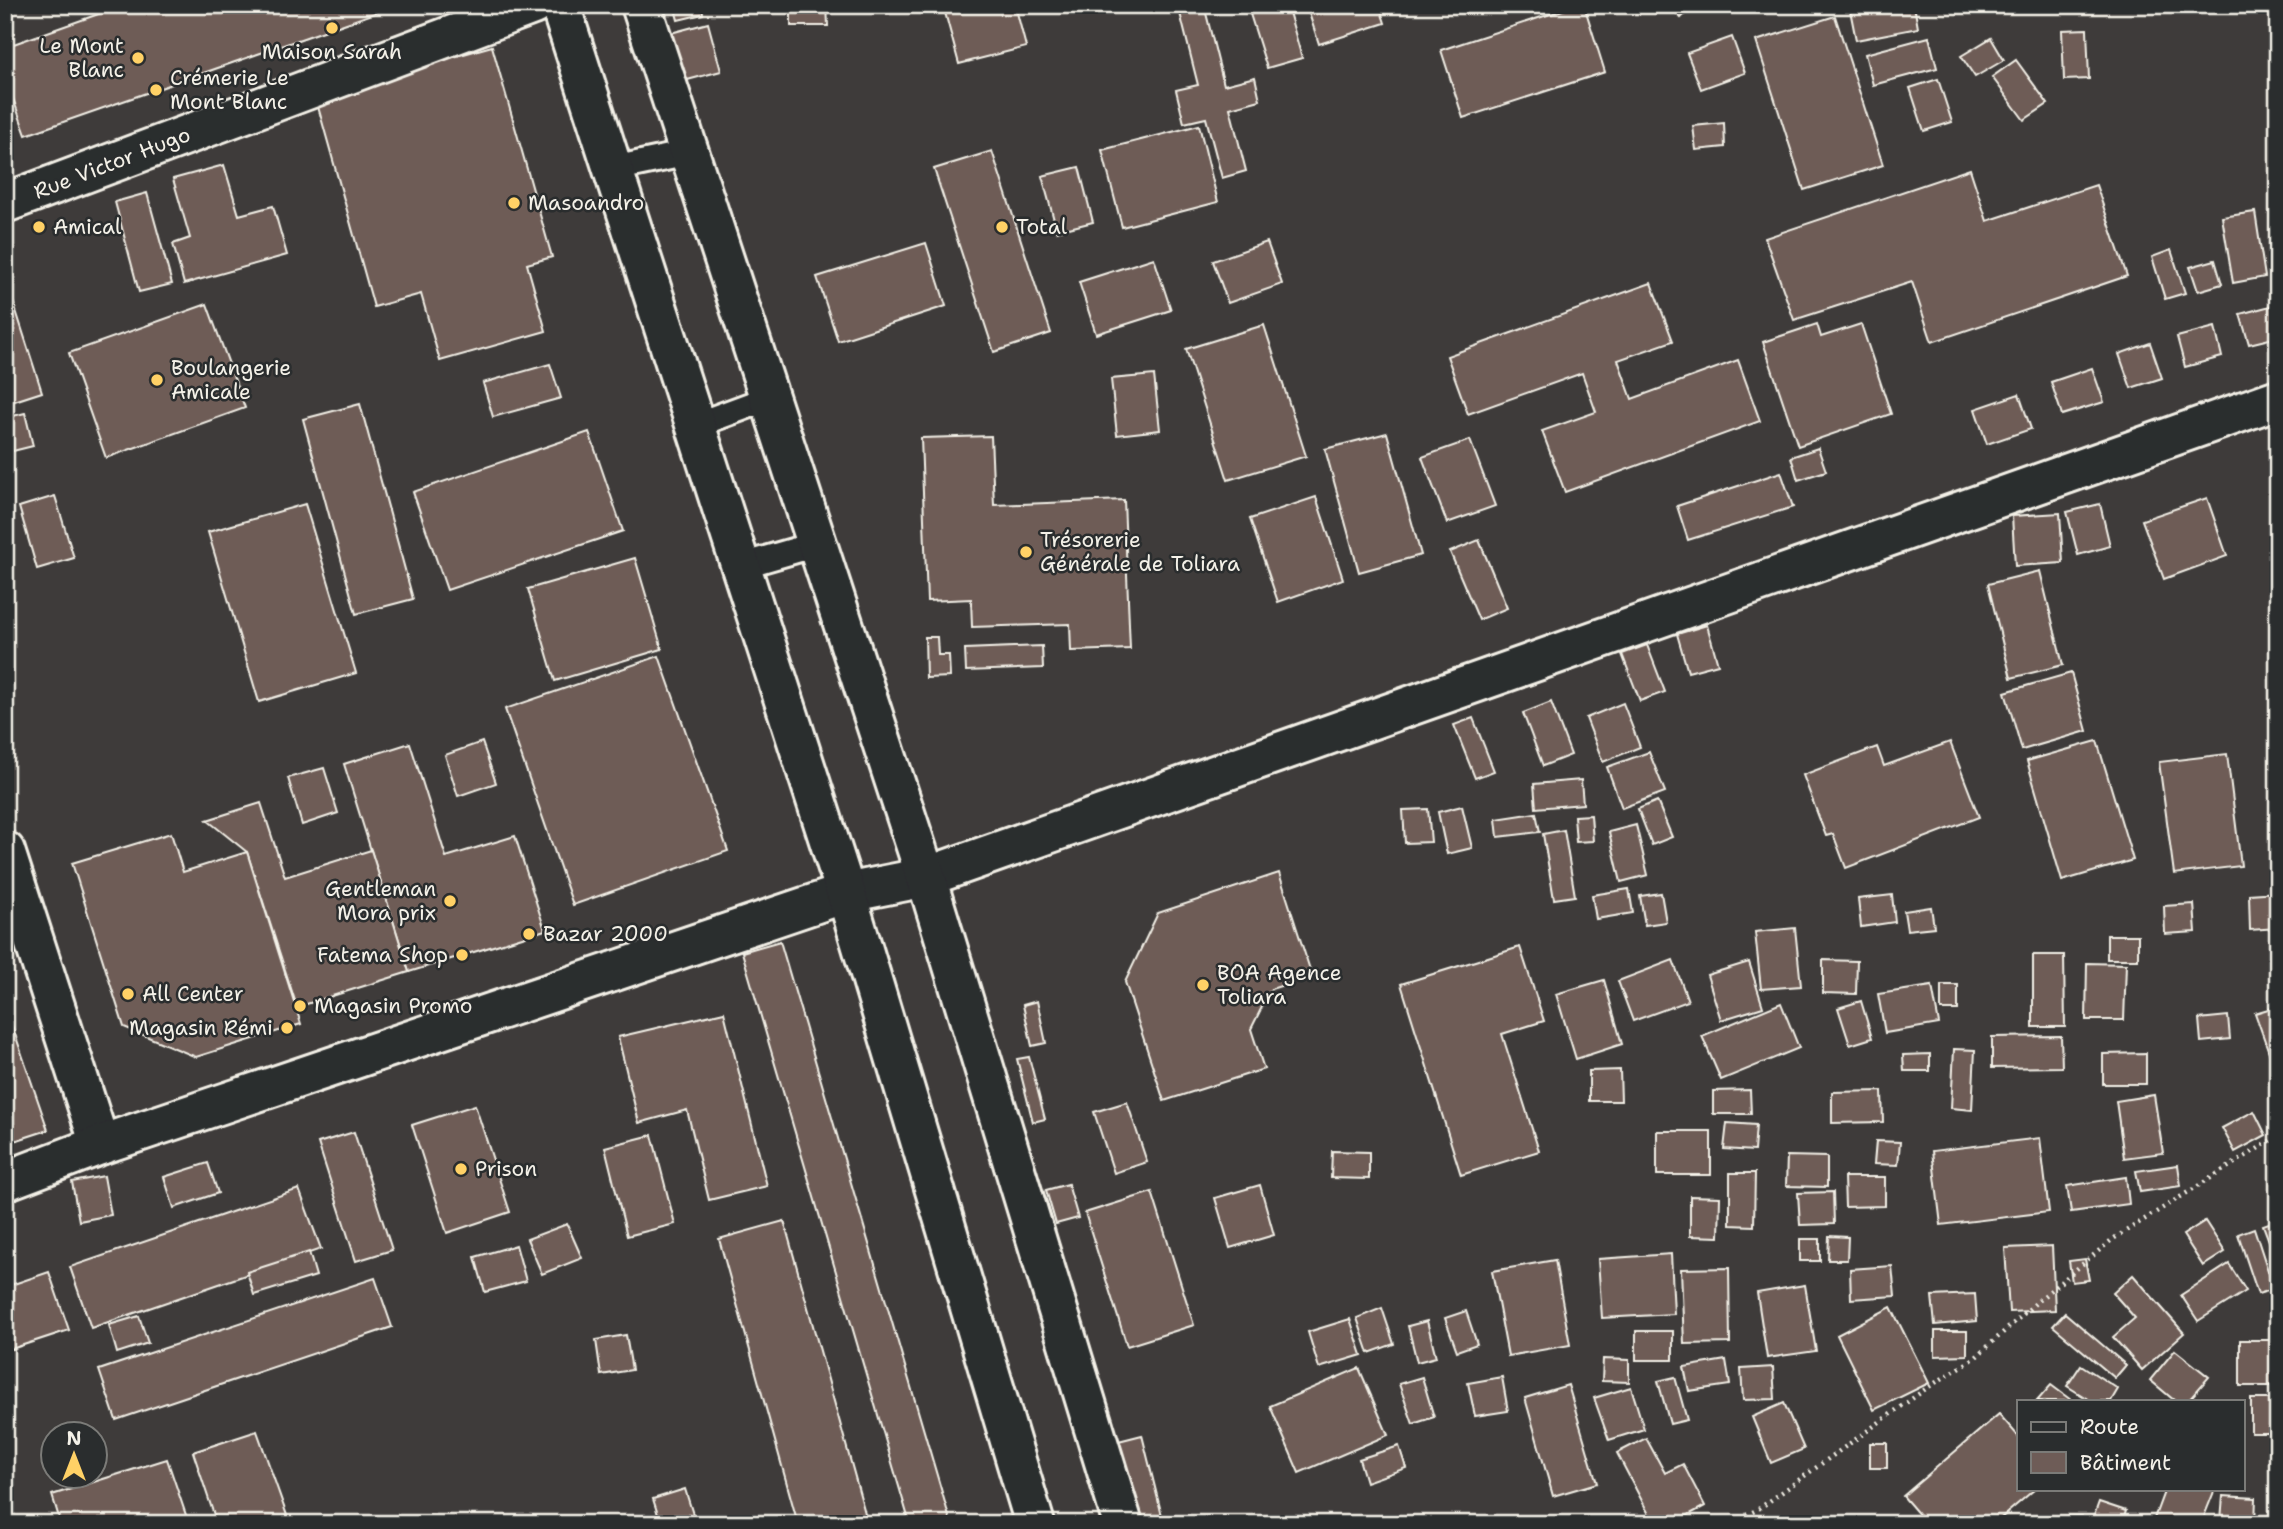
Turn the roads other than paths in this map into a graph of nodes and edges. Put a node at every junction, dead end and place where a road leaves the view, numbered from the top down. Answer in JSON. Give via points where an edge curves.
{"nodes":[{"id":1,"x":533,"y":5,"type":"edge"},
{"id":2,"x":560,"y":5,"type":"edge"},
{"id":3,"x":641,"y":5,"type":"edge"},
{"id":4,"x":689,"y":153,"type":"junction"},
{"id":5,"x":613,"y":169,"type":"junction"},
{"id":6,"x":5,"y":203,"type":"edge"},
{"id":7,"x":769,"y":398,"type":"junction"},
{"id":8,"x":2278,"y":399,"type":"edge"},
{"id":9,"x":696,"y":425,"type":"junction"},
{"id":10,"x":817,"y":544,"type":"junction"},
{"id":11,"x":741,"y":566,"type":"junction"},
{"id":12,"x":5,"y":851,"type":"edge"},
{"id":13,"x":926,"y":877,"type":"junction"},
{"id":14,"x":846,"y":893,"type":"junction"},
{"id":15,"x":100,"y":1145,"type":"junction"},
{"id":16,"x":5,"y":1181,"type":"edge"},
{"id":17,"x":1035,"y":1524,"type":"edge"},
{"id":18,"x":1123,"y":1524,"type":"edge"}],
"edges":[{"from":1,"to":6,"type":"street","name":"Rue Victor Hugo"},
{"from":2,"to":5,"type":"street"},
{"from":3,"to":4,"type":"street"},
{"from":4,"to":5,"type":"lane"},
{"from":4,"to":7,"type":"street"},
{"from":5,"to":9,"type":"street"},
{"from":7,"to":9,"type":"lane"},
{"from":7,"to":10,"type":"street"},
{"from":8,"to":13,"type":"street"},
{"from":9,"to":11,"type":"street"},
{"from":10,"to":11,"type":"lane"},
{"from":10,"to":13,"type":"street"},
{"from":11,"to":14,"type":"street"},
{"from":12,"to":15,"type":"street"},
{"from":13,"to":14,"type":"street"},
{"from":13,"to":18,"type":"street"},
{"from":14,"to":15,"type":"street"},
{"from":14,"to":17,"type":"street"},
{"from":15,"to":16,"type":"street"}]}
